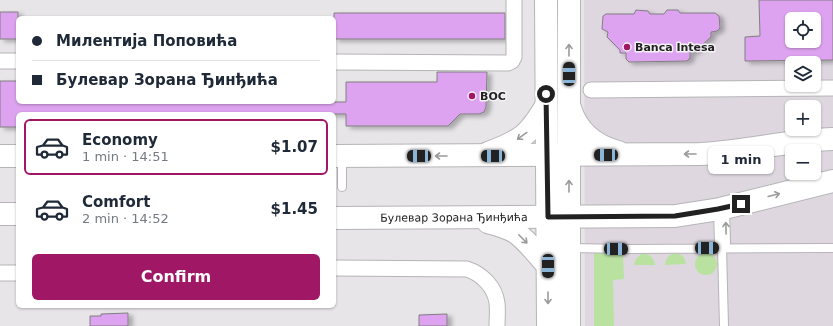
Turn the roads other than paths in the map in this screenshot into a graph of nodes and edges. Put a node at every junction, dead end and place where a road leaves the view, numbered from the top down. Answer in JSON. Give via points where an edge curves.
{"nodes":[{"id":1,"x":514,"y":0,"type":"edge"},
{"id":2,"x":546,"y":0,"type":"edge"},
{"id":3,"x":569,"y":0,"type":"edge"},
{"id":4,"x":0,"y":61,"type":"edge"},
{"id":5,"x":16,"y":61,"type":"edge"},
{"id":6,"x":336,"y":62,"type":"edge"},
{"id":7,"x":833,"y":88,"type":"edge"},
{"id":8,"x":591,"y":90,"type":"dead end"},
{"id":9,"x":569,"y":103,"type":"junction"},
{"id":10,"x":546,"y":106,"type":"junction"},
{"id":11,"x":833,"y":139,"type":"edge"},
{"id":12,"x":569,"y":155,"type":"junction"},
{"id":13,"x":636,"y":155,"type":"junction"},
{"id":14,"x":0,"y":156,"type":"edge"},
{"id":15,"x":16,"y":156,"type":"edge"},
{"id":16,"x":338,"y":156,"type":"edge"},
{"id":17,"x":480,"y":156,"type":"junction"},
{"id":18,"x":546,"y":156,"type":"junction"},
{"id":19,"x":833,"y":181,"type":"edge"},
{"id":20,"x":342,"y":187,"type":"dead end"},
{"id":21,"x":722,"y":208,"type":"junction"},
{"id":22,"x":0,"y":214,"type":"edge"},
{"id":23,"x":16,"y":214,"type":"edge"},
{"id":24,"x":548,"y":217,"type":"junction"},
{"id":25,"x":569,"y":217,"type":"junction"},
{"id":26,"x":336,"y":218,"type":"edge"},
{"id":27,"x":476,"y":218,"type":"junction"},
{"id":28,"x":569,"y":248,"type":"junction"},
{"id":29,"x":722,"y":248,"type":"junction"},
{"id":30,"x":833,"y":248,"type":"edge"},
{"id":31,"x":548,"y":266,"type":"junction"},
{"id":32,"x":336,"y":268,"type":"edge"},
{"id":33,"x":0,"y":273,"type":"edge"},
{"id":34,"x":16,"y":273,"type":"edge"},
{"id":35,"x":497,"y":326,"type":"edge"},
{"id":36,"x":548,"y":326,"type":"edge"},
{"id":37,"x":569,"y":326,"type":"edge"},
{"id":38,"x":724,"y":326,"type":"edge"}],
"edges":[{"from":1,"to":6,"type":"street","via":[[514,57],[508,63]]},
{"from":2,"to":10,"type":"street"},
{"from":9,"to":3,"type":"street","one_way":true},
{"from":4,"to":5,"type":"street"},
{"from":7,"to":8,"type":"street"},
{"from":9,"to":12,"type":"street"},
{"from":9,"to":13,"type":"street","via":[[577,124],[592,140],[612,150]]},
{"from":10,"to":17,"type":"street","one_way":true,"via":[[538,120],[520,138]]},
{"from":10,"to":18,"type":"street"},
{"from":11,"to":13,"type":"street","one_way":true,"via":[[716,154]]},
{"from":12,"to":13,"type":"street"},
{"from":12,"to":18,"type":"street"},
{"from":25,"to":12,"type":"street","one_way":true},
{"from":14,"to":15,"type":"street"},
{"from":17,"to":16,"type":"street","one_way":true},
{"from":16,"to":20,"type":"lane"},
{"from":17,"to":18,"type":"street"},
{"from":18,"to":24,"type":"street"},
{"from":21,"to":19,"type":"street","name":"Булевар Зорана Ђинђића","one_way":true},
{"from":21,"to":25,"type":"street","name":"Булевар Зорана Ђинђића","via":[[675,216]]},
{"from":21,"to":29,"type":"lane","via":[[719,242]]},
{"from":22,"to":23,"type":"street"},
{"from":24,"to":25,"type":"street","name":"Булевар Зорана Ђинђића"},
{"from":24,"to":27,"type":"street","name":"Булевар Зорана Ђинђића"},
{"from":24,"to":31,"type":"street"},
{"from":25,"to":28,"type":"street"},
{"from":26,"to":27,"type":"street","name":"Булевар Зорана Ђинђића"},
{"from":27,"to":31,"type":"street","one_way":true,"via":[[515,232]]},
{"from":28,"to":29,"type":"lane"},
{"from":28,"to":37,"type":"street"},
{"from":29,"to":30,"type":"lane"},
{"from":29,"to":38,"type":"lane"},
{"from":31,"to":36,"type":"street","one_way":true},
{"from":32,"to":35,"type":"street","via":[[475,271],[492,288],[497,303]]},
{"from":33,"to":34,"type":"street"}]}
